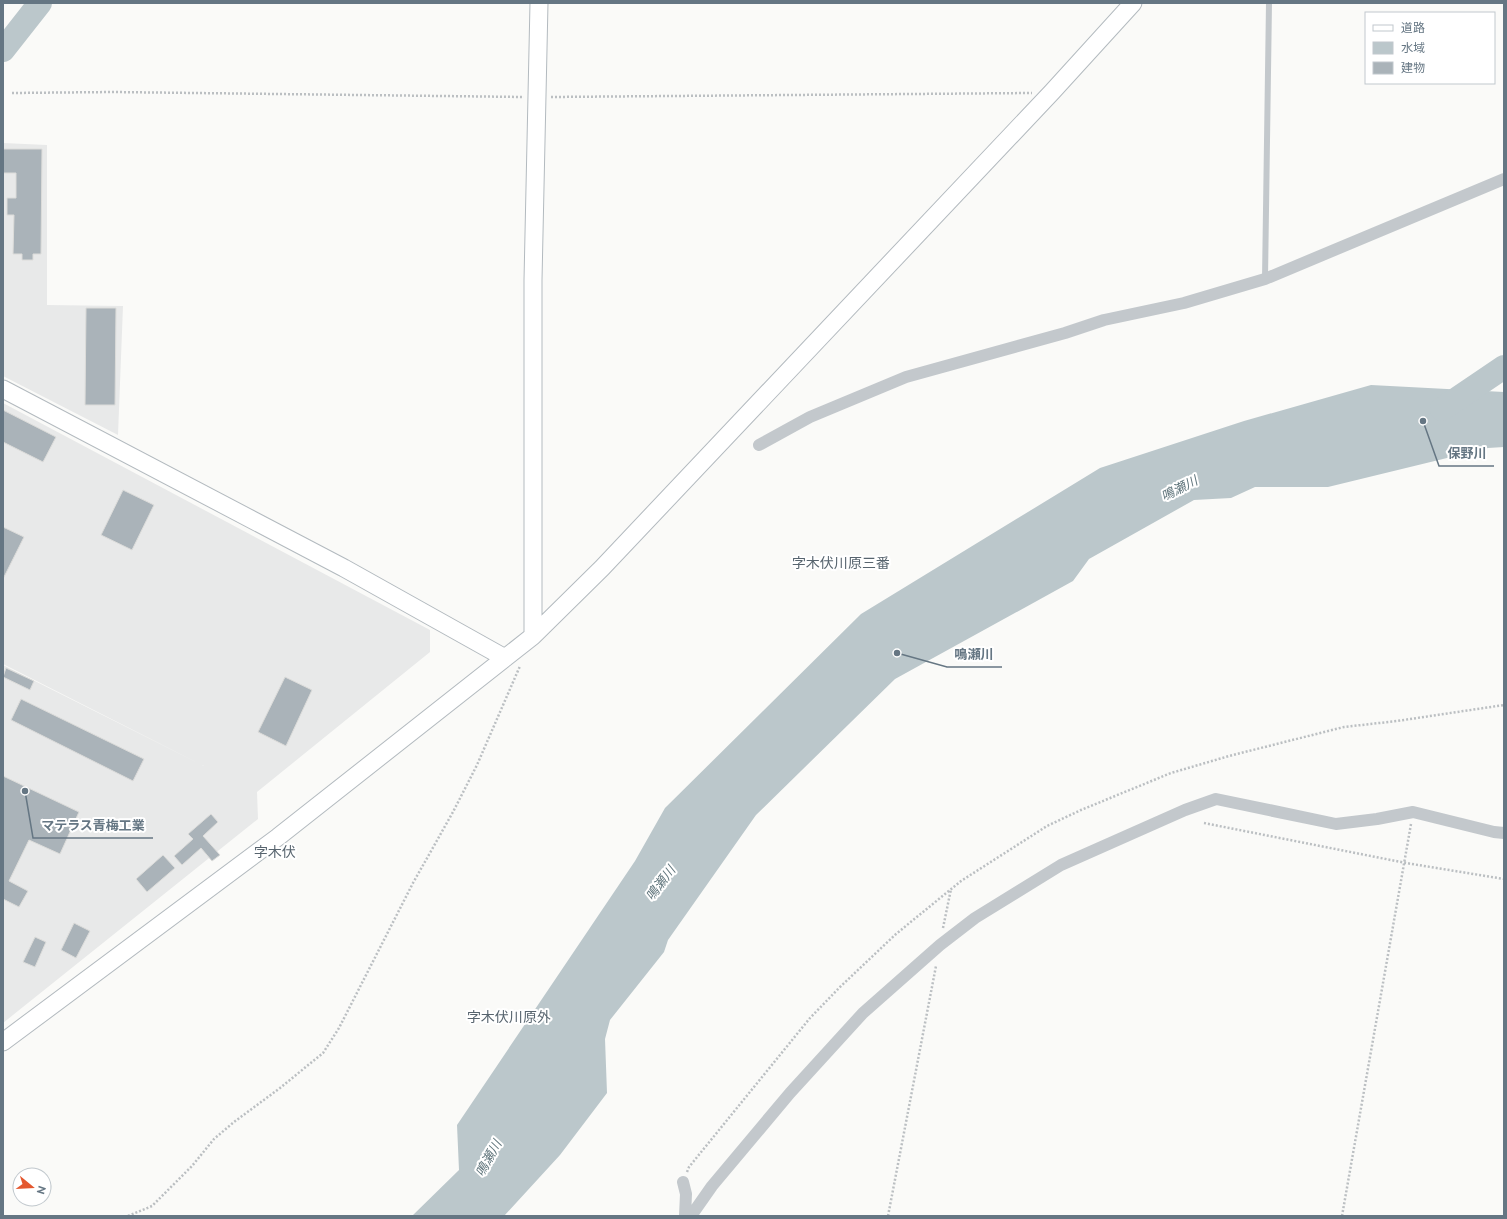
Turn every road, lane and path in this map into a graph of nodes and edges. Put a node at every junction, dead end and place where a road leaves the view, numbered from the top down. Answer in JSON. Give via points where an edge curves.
{"nodes":[{"id":1,"x":539,"y":3,"type":"edge"},
{"id":2,"x":1133,"y":3,"type":"edge"},
{"id":3,"x":1269,"y":3,"type":"edge"},
{"id":4,"x":12,"y":92,"type":"dead end"},
{"id":5,"x":1013,"y":94,"type":"dead end"},
{"id":6,"x":537,"y":97,"type":"junction"},
{"id":7,"x":1504,"y":179,"type":"edge"},
{"id":8,"x":1265,"y":279,"type":"junction"},
{"id":9,"x":3,"y":389,"type":"edge"},
{"id":10,"x":760,"y":445,"type":"dead end"},
{"id":11,"x":533,"y":636,"type":"junction"},
{"id":12,"x":505,"y":658,"type":"junction"},
{"id":13,"x":522,"y":661,"type":"dead end"},
{"id":14,"x":1504,"y":705,"type":"edge"},
{"id":15,"x":1413,"y":812,"type":"junction"},
{"id":16,"x":1204,"y":824,"type":"dead end"},
{"id":17,"x":1504,"y":833,"type":"edge"},
{"id":18,"x":1406,"y":863,"type":"junction"},
{"id":19,"x":1504,"y":879,"type":"edge"},
{"id":20,"x":951,"y":889,"type":"junction"},
{"id":21,"x":940,"y":945,"type":"junction"},
{"id":22,"x":3,"y":1042,"type":"edge"},
{"id":23,"x":683,"y":1182,"type":"joint"},
{"id":24,"x":128,"y":1216,"type":"edge"},
{"id":25,"x":685,"y":1216,"type":"edge"},
{"id":26,"x":691,"y":1216,"type":"edge"},
{"id":27,"x":888,"y":1216,"type":"edge"},
{"id":28,"x":1342,"y":1216,"type":"edge"}],
"edges":[{"from":1,"to":6,"type":"street"},
{"from":2,"to":11,"type":"street","via":[[1058,86],[619,550]]},
{"from":3,"to":8,"type":"lane"},
{"from":4,"to":6,"type":"path"},
{"from":5,"to":6,"type":"path"},
{"from":6,"to":11,"type":"street","via":[[533,280]]},
{"from":7,"to":8,"type":"street"},
{"from":8,"to":10,"type":"street","via":[[1184,303],[1104,320],[906,377],[810,417]]},
{"from":9,"to":12,"type":"street","via":[[344,568]]},
{"from":11,"to":12,"type":"street"},
{"from":12,"to":22,"type":"street","via":[[278,837]]},
{"from":13,"to":24,"type":"path","via":[[454,812],[413,883],[339,1028],[323,1053],[214,1139],[192,1166],[152,1206]]},
{"from":14,"to":20,"type":"path","via":[[1397,722],[1344,727],[1171,773],[1047,826]]},
{"from":15,"to":17,"type":"street"},
{"from":15,"to":18,"type":"path"},
{"from":15,"to":21,"type":"street","via":[[1336,824],[1216,800],[1185,810],[1061,865],[975,918]]},
{"from":16,"to":18,"type":"path"},
{"from":18,"to":19,"type":"path"},
{"from":18,"to":28,"type":"path"},
{"from":20,"to":21,"type":"path"},
{"from":20,"to":23,"type":"path","via":[[896,934],[810,1018],[689,1168]]},
{"from":21,"to":26,"type":"street","via":[[862,1013],[790,1093],[712,1186]]},
{"from":21,"to":27,"type":"path"},
{"from":23,"to":25,"type":"street","via":[[686,1194]]}]}
